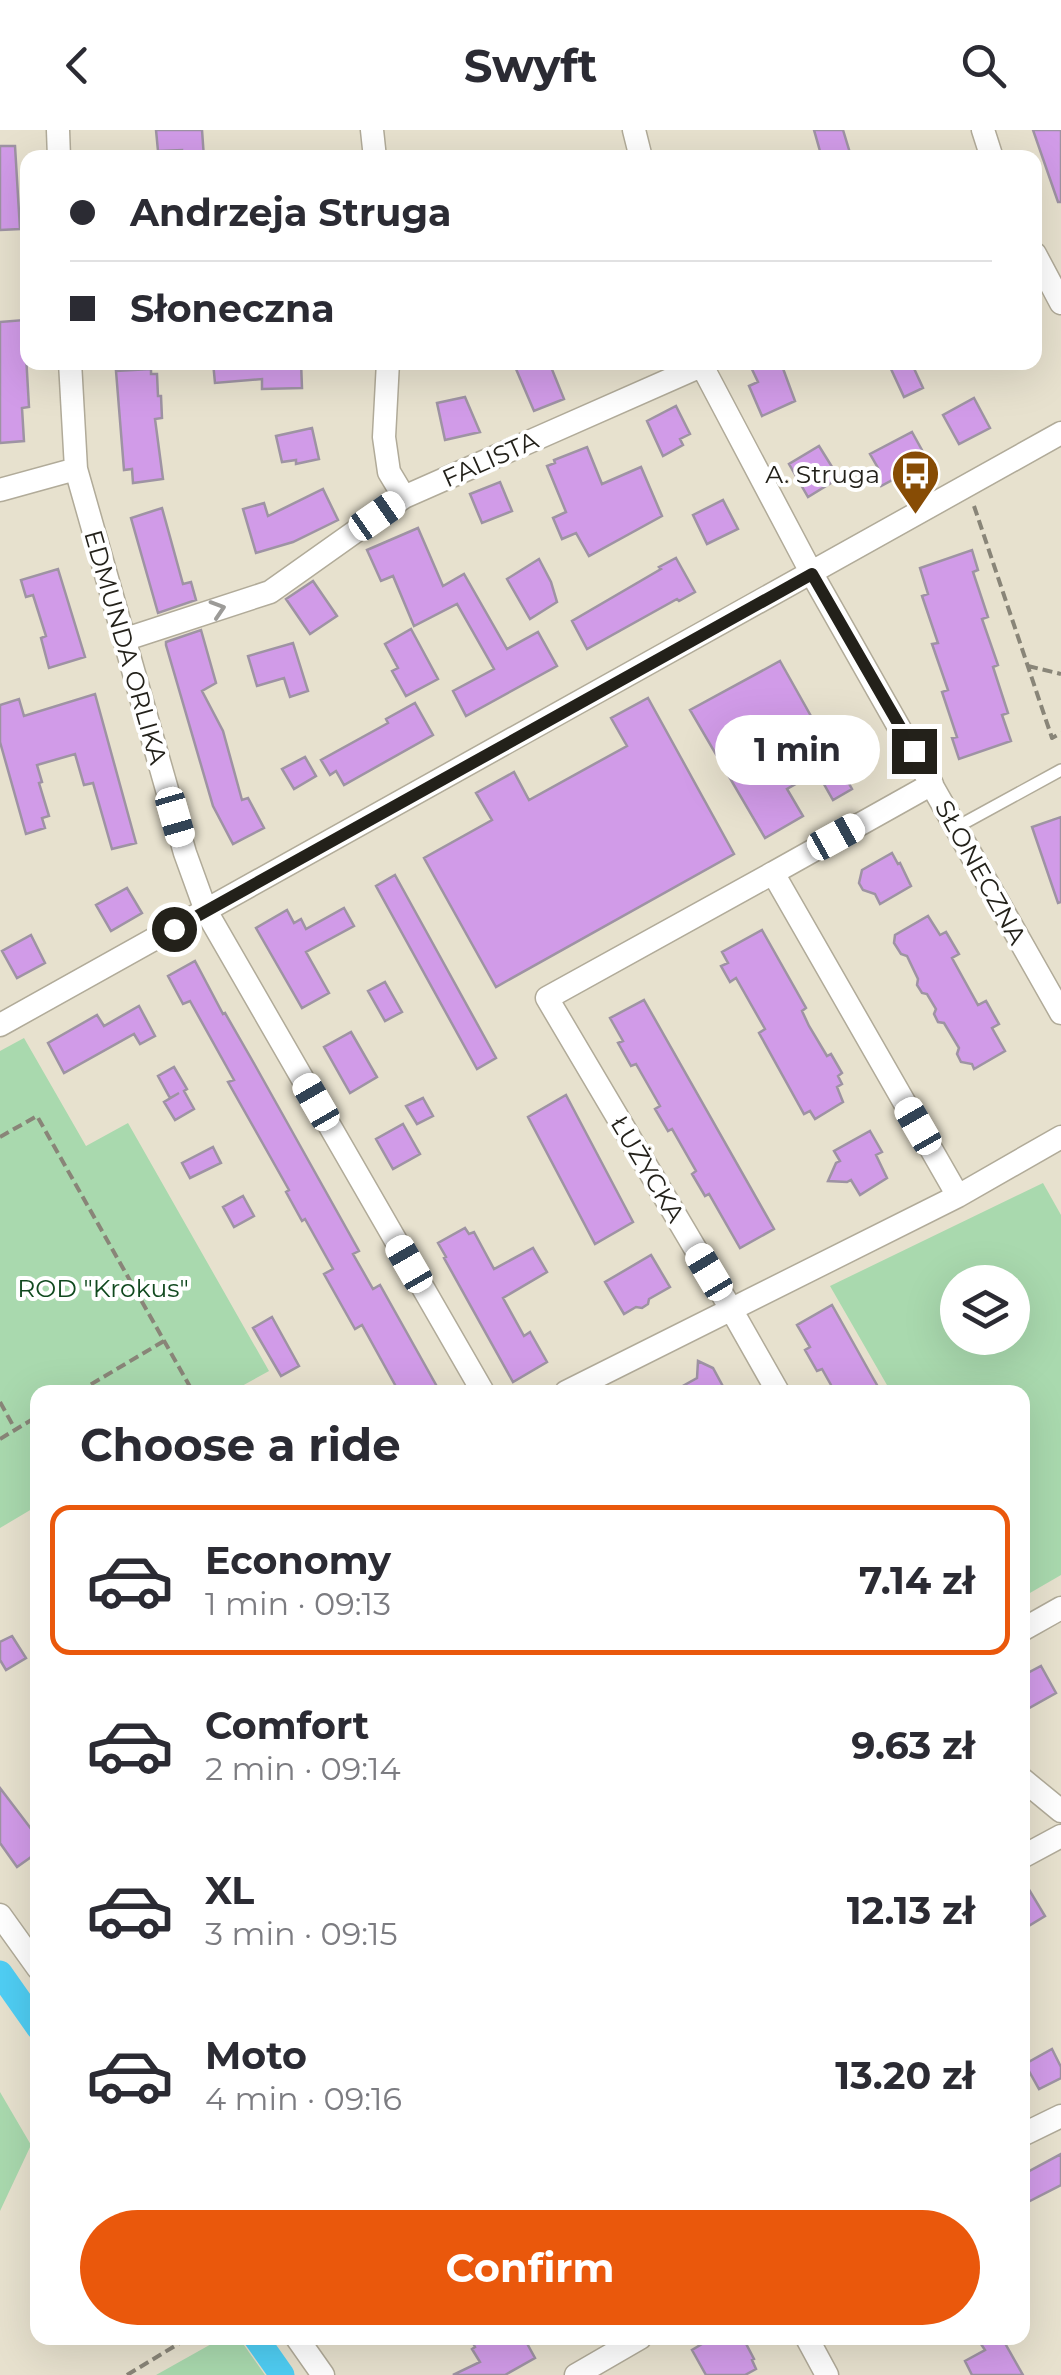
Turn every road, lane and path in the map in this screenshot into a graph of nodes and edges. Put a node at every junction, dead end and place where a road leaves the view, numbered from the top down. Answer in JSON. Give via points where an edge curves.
{"nodes":[{"id":1,"x":1042,"y":267,"type":"edge"},
{"id":2,"x":1061,"y":303,"type":"edge"},
{"id":3,"x":70,"y":370,"type":"edge"},
{"id":4,"x":388,"y":370,"type":"edge"},
{"id":5,"x":688,"y":370,"type":"edge"},
{"id":6,"x":704,"y":370,"type":"edge"},
{"id":7,"x":1061,"y":434,"type":"edge"},
{"id":8,"x":76,"y":470,"type":"junction"},
{"id":9,"x":0,"y":490,"type":"edge"},
{"id":10,"x":404,"y":497,"type":"junction"},
{"id":11,"x":974,"y":506,"type":"dead end"},
{"id":12,"x":812,"y":574,"type":"junction"},
{"id":13,"x":126,"y":640,"type":"junction"},
{"id":14,"x":1028,"y":666,"type":"junction"},
{"id":15,"x":1061,"y":674,"type":"edge"},
{"id":16,"x":1061,"y":733,"type":"edge"},
{"id":17,"x":1061,"y":770,"type":"edge"},
{"id":18,"x":932,"y":784,"type":"junction"},
{"id":19,"x":955,"y":828,"type":"junction"},
{"id":20,"x":773,"y":873,"type":"junction"},
{"id":21,"x":206,"y":911,"type":"junction"},
{"id":22,"x":1061,"y":1013,"type":"edge"},
{"id":23,"x":0,"y":1025,"type":"edge"},
{"id":24,"x":1061,"y":1136,"type":"edge"},
{"id":25,"x":0,"y":1137,"type":"edge"},
{"id":26,"x":958,"y":1196,"type":"junction"},
{"id":27,"x":732,"y":1309,"type":"junction"},
{"id":28,"x":164,"y":1341,"type":"junction"},
{"id":29,"x":90,"y":1385,"type":"edge"},
{"id":30,"x":190,"y":1385,"type":"edge"},
{"id":31,"x":479,"y":1385,"type":"edge"},
{"id":32,"x":580,"y":1385,"type":"edge"},
{"id":33,"x":774,"y":1385,"type":"edge"},
{"id":34,"x":0,"y":1402,"type":"edge"},
{"id":35,"x":30,"y":1421,"type":"edge"},
{"id":36,"x":16,"y":1430,"type":"junction"},
{"id":37,"x":0,"y":1438,"type":"edge"},
{"id":38,"x":1061,"y":1608,"type":"edge"},
{"id":39,"x":1030,"y":1625,"type":"edge"},
{"id":40,"x":1030,"y":1786,"type":"edge"},
{"id":41,"x":1061,"y":1812,"type":"edge"},
{"id":42,"x":1061,"y":1836,"type":"edge"},
{"id":43,"x":1030,"y":1853,"type":"edge"},
{"id":44,"x":0,"y":1915,"type":"edge"},
{"id":45,"x":30,"y":1957,"type":"edge"},
{"id":46,"x":1061,"y":2116,"type":"edge"},
{"id":47,"x":1030,"y":2132,"type":"edge"},
{"id":48,"x":176,"y":2345,"type":"edge"},
{"id":49,"x":301,"y":2345,"type":"edge"},
{"id":50,"x":628,"y":2345,"type":"edge"},
{"id":51,"x":812,"y":2345,"type":"edge"},
{"id":52,"x":127,"y":2375,"type":"edge"},
{"id":53,"x":323,"y":2375,"type":"edge"},
{"id":54,"x":576,"y":2375,"type":"edge"},
{"id":55,"x":827,"y":2375,"type":"edge"}],
"edges":[{"from":1,"to":2,"type":"street"},
{"from":3,"to":8,"type":"street","name":"EDMUNDA ORLIKA"},
{"from":4,"to":10,"type":"street","via":[[388,472]]},
{"from":5,"to":10,"type":"street","name":"FALISTA"},
{"from":6,"to":12,"type":"street","name":"SŁONECZNA"},
{"from":7,"to":12,"type":"street"},
{"from":8,"to":9,"type":"street"},
{"from":8,"to":13,"type":"street","name":"EDMUNDA ORLIKA"},
{"from":13,"to":10,"type":"street","name":"FALISTA","one_way":true,"via":[[270,592]]},
{"from":11,"to":14,"type":"path"},
{"from":12,"to":18,"type":"street","name":"SŁONECZNA"},
{"from":12,"to":21,"type":"street"},
{"from":13,"to":21,"type":"street","name":"EDMUNDA ORLIKA"},
{"from":14,"to":15,"type":"path"},
{"from":14,"to":16,"type":"path","via":[[1052,738]]},
{"from":17,"to":19,"type":"lane"},
{"from":18,"to":19,"type":"street","name":"SŁONECZNA"},
{"from":18,"to":20,"type":"street"},
{"from":19,"to":22,"type":"street","name":"SŁONECZNA"},
{"from":20,"to":26,"type":"street"},
{"from":20,"to":27,"type":"street","name":"ŁUŻYCKA","via":[[547,998]]},
{"from":21,"to":23,"type":"street"},
{"from":21,"to":31,"type":"street","name":"EDMUNDA ORLIKA"},
{"from":24,"to":26,"type":"street"},
{"from":25,"to":28,"type":"path","via":[[38,1116]]},
{"from":26,"to":27,"type":"street"},
{"from":27,"to":32,"type":"street"},
{"from":27,"to":33,"type":"street","name":"ŁUŻYCKA"},
{"from":28,"to":29,"type":"path"},
{"from":28,"to":30,"type":"path"},
{"from":34,"to":36,"type":"path"},
{"from":35,"to":36,"type":"path"},
{"from":36,"to":37,"type":"path"},
{"from":38,"to":39,"type":"street"},
{"from":40,"to":41,"type":"street"},
{"from":42,"to":43,"type":"street"},
{"from":44,"to":45,"type":"street"},
{"from":46,"to":47,"type":"street"},
{"from":48,"to":52,"type":"path"},
{"from":49,"to":53,"type":"street"},
{"from":50,"to":54,"type":"street"},
{"from":51,"to":55,"type":"street"}]}
